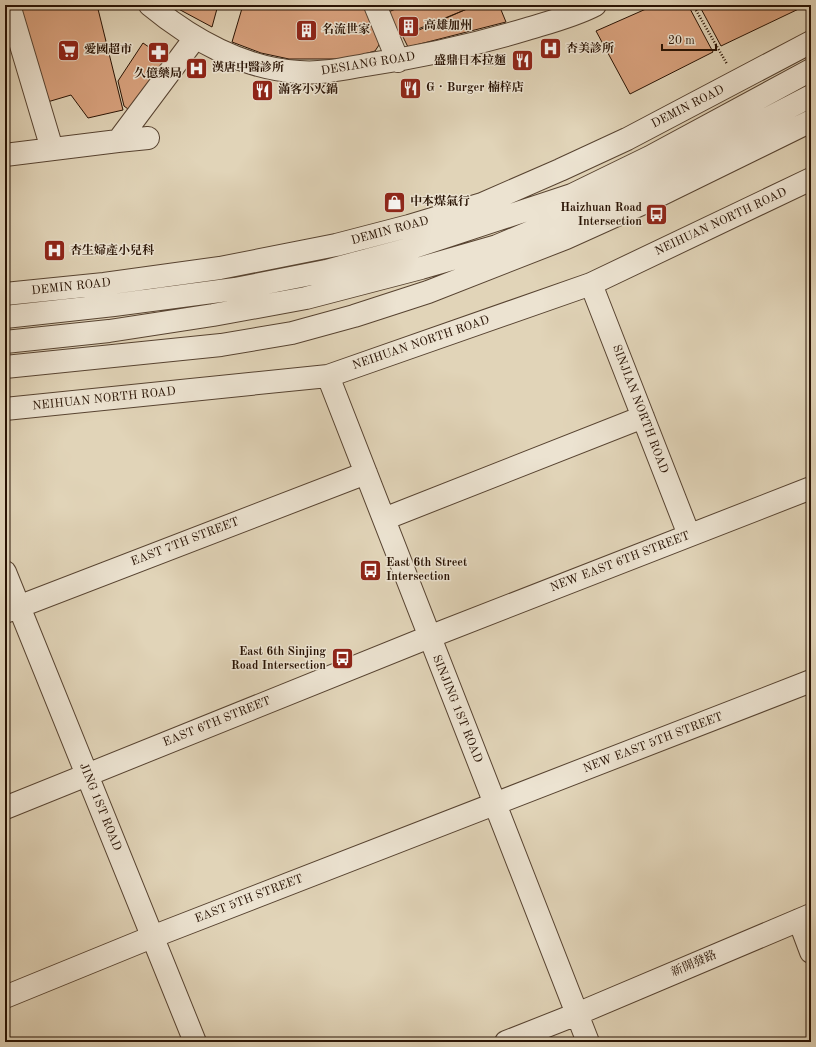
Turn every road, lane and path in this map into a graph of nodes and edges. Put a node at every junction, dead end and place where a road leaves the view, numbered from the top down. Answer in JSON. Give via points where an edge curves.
{"nodes":[{"id":1,"x":9,"y":5,"type":"edge"},
{"id":2,"x":150,"y":5,"type":"edge"},
{"id":3,"x":375,"y":5,"type":"edge"},
{"id":4,"x":693,"y":5,"type":"edge"},
{"id":5,"x":589,"y":6,"type":"edge"},
{"id":6,"x":195,"y":38,"type":"junction"},
{"id":7,"x":811,"y":42,"type":"edge"},
{"id":8,"x":398,"y":61,"type":"junction"},
{"id":9,"x":811,"y":70,"type":"edge"},
{"id":10,"x":738,"y":82,"type":"junction"},
{"id":11,"x":811,"y":96,"type":"edge"},
{"id":12,"x":811,"y":121,"type":"edge"},
{"id":13,"x":148,"y":138,"type":"dead end"},
{"id":14,"x":118,"y":141,"type":"junction"},
{"id":15,"x":52,"y":149,"type":"junction"},
{"id":16,"x":5,"y":155,"type":"edge"},
{"id":17,"x":811,"y":179,"type":"edge"},
{"id":18,"x":591,"y":284,"type":"junction"},
{"id":19,"x":5,"y":294,"type":"edge"},
{"id":20,"x":5,"y":317,"type":"edge"},
{"id":21,"x":5,"y":342,"type":"edge"},
{"id":22,"x":5,"y":367,"type":"edge"},
{"id":23,"x":328,"y":376,"type":"junction"},
{"id":24,"x":5,"y":409,"type":"edge"},
{"id":25,"x":643,"y":417,"type":"junction"},
{"id":26,"x":366,"y":473,"type":"junction"},
{"id":27,"x":811,"y":488,"type":"edge"},
{"id":28,"x":384,"y":519,"type":"junction"},
{"id":29,"x":689,"y":535,"type":"junction"},
{"id":30,"x":5,"y":572,"type":"edge"},
{"id":31,"x":12,"y":609,"type":"edge"},
{"id":32,"x":429,"y":637,"type":"junction"},
{"id":33,"x":811,"y":681,"type":"edge"},
{"id":34,"x":87,"y":774,"type":"junction"},
{"id":35,"x":495,"y":804,"type":"junction"},
{"id":36,"x":5,"y":808,"type":"edge"},
{"id":37,"x":805,"y":918,"type":"edge"},
{"id":38,"x":152,"y":937,"type":"junction"},
{"id":39,"x":811,"y":952,"type":"edge"},
{"id":40,"x":5,"y":997,"type":"edge"},
{"id":41,"x":577,"y":1014,"type":"junction"},
{"id":42,"x":195,"y":1042,"type":"edge"},
{"id":43,"x":506,"y":1042,"type":"edge"},
{"id":44,"x":588,"y":1042,"type":"edge"}],
"edges":[{"from":1,"to":15,"type":"street"},
{"from":2,"to":6,"type":"street","name":"DESIANG ROAD"},
{"from":3,"to":8,"type":"street"},
{"from":4,"to":10,"type":"path"},
{"from":5,"to":8,"type":"street","name":"DESIANG ROAD","via":[[562,19],[489,40]]},
{"from":6,"to":8,"type":"street","name":"DESIANG ROAD","via":[[232,56],[273,68],[299,72],[329,71]]},
{"from":6,"to":14,"type":"street"},
{"from":7,"to":10,"type":"street","name":"DEMIN ROAD"},
{"from":9,"to":20,"type":"street","name":"DEMIN ROAD","via":[[650,158],[572,195],[408,249],[326,271],[235,290]]},
{"from":10,"to":19,"type":"street","name":"DEMIN ROAD","via":[[560,170],[482,204],[410,226],[336,245],[220,268]]},
{"from":11,"to":21,"type":"street","via":[[659,175],[497,246],[306,298],[109,331]]},
{"from":12,"to":22,"type":"street","via":[[566,238],[428,292],[354,316],[292,333],[221,345]]},
{"from":13,"to":14,"type":"street"},
{"from":14,"to":15,"type":"street"},
{"from":15,"to":16,"type":"street"},
{"from":17,"to":18,"type":"street","name":"NEIHUAN NORTH ROAD"},
{"from":18,"to":23,"type":"street","name":"NEIHUAN NORTH ROAD"},
{"from":18,"to":25,"type":"street","name":"SINJIAN NORTH ROAD"},
{"from":23,"to":24,"type":"street","name":"NEIHUAN NORTH ROAD"},
{"from":23,"to":26,"type":"street","name":"SINJING 1ST ROAD"},
{"from":25,"to":28,"type":"street"},
{"from":25,"to":29,"type":"street","name":"SINJIAN NORTH ROAD"},
{"from":26,"to":28,"type":"street","name":"SINJING 1ST ROAD"},
{"from":26,"to":31,"type":"street","name":"EAST 7TH STREET"},
{"from":27,"to":29,"type":"street","name":"NEW EAST 6TH STREET"},
{"from":28,"to":32,"type":"street","name":"SINJING 1ST ROAD"},
{"from":29,"to":32,"type":"street","name":"NEW EAST 6TH STREET"},
{"from":30,"to":31,"type":"street","name":"JING 1ST ROAD"},
{"from":31,"to":34,"type":"street","name":"JING 1ST ROAD"},
{"from":32,"to":34,"type":"street","name":"EAST 6TH STREET"},
{"from":32,"to":35,"type":"street","name":"SINJING 1ST ROAD"},
{"from":33,"to":35,"type":"street","name":"NEW EAST 5TH STREET"},
{"from":34,"to":36,"type":"street","name":"EAST 6TH STREET"},
{"from":34,"to":38,"type":"street","name":"JING 1ST ROAD"},
{"from":35,"to":38,"type":"street","name":"EAST 5TH STREET"},
{"from":35,"to":41,"type":"street","name":"SINJING 1ST ROAD"},
{"from":37,"to":39,"type":"street"},
{"from":37,"to":41,"type":"street","name":"新開發路"},
{"from":38,"to":40,"type":"street","name":"EAST 5TH STREET"},
{"from":38,"to":42,"type":"street","name":"JING 1ST ROAD"},
{"from":41,"to":43,"type":"street","name":"新開發路"},
{"from":41,"to":44,"type":"street","name":"SINJING 1ST ROAD"}]}
